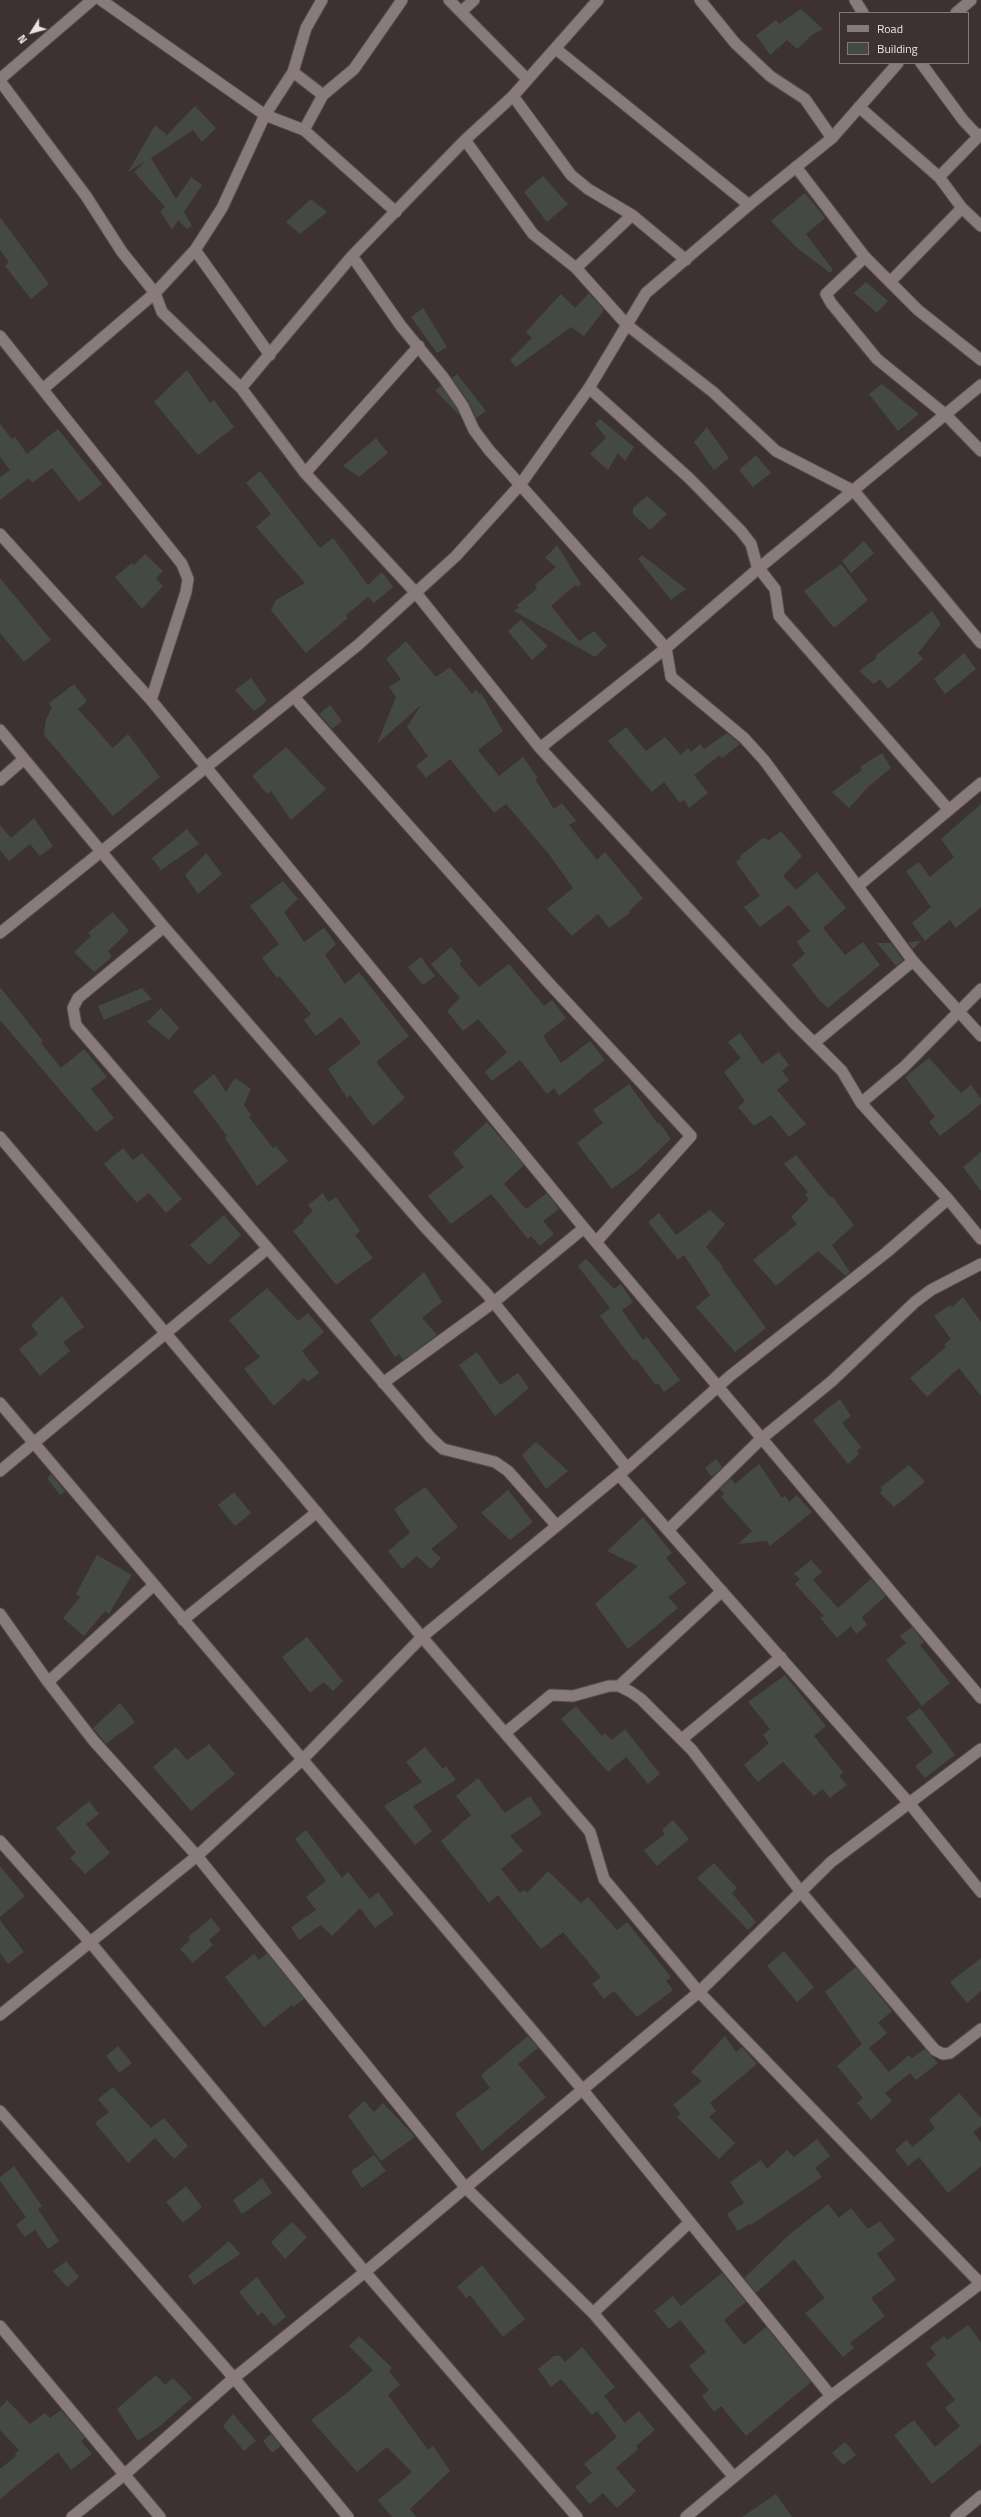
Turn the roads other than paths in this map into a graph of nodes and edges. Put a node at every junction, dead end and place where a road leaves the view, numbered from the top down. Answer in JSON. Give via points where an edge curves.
{"nodes":[{"id":1,"x":92,"y":0,"type":"edge"},
{"id":2,"x":101,"y":0,"type":"edge"},
{"id":3,"x":322,"y":0,"type":"edge"},
{"id":4,"x":402,"y":0,"type":"edge"},
{"id":5,"x":449,"y":0,"type":"edge"},
{"id":6,"x":474,"y":0,"type":"edge"},
{"id":7,"x":598,"y":0,"type":"edge"},
{"id":8,"x":700,"y":0,"type":"edge"},
{"id":9,"x":855,"y":0,"type":"edge"},
{"id":10,"x":971,"y":0,"type":"edge"},
{"id":11,"x":461,"y":12,"type":"junction"},
{"id":12,"x":862,"y":12,"type":"edge"},
{"id":13,"x":957,"y":12,"type":"edge"},
{"id":14,"x":556,"y":48,"type":"junction"},
{"id":15,"x":896,"y":64,"type":"edge"},
{"id":16,"x":922,"y":64,"type":"edge"},
{"id":17,"x":293,"y":72,"type":"junction"},
{"id":18,"x":527,"y":79,"type":"junction"},
{"id":19,"x":0,"y":80,"type":"edge"},
{"id":20,"x":323,"y":95,"type":"junction"},
{"id":21,"x":513,"y":96,"type":"junction"},
{"id":22,"x":859,"y":107,"type":"junction"},
{"id":23,"x":265,"y":115,"type":"junction"},
{"id":24,"x":304,"y":130,"type":"junction"},
{"id":25,"x":980,"y":135,"type":"edge"},
{"id":26,"x":832,"y":138,"type":"junction"},
{"id":27,"x":465,"y":140,"type":"junction"},
{"id":28,"x":796,"y":168,"type":"junction"},
{"id":29,"x":939,"y":177,"type":"junction"},
{"id":30,"x":749,"y":205,"type":"junction"},
{"id":31,"x":962,"y":208,"type":"junction"},
{"id":32,"x":396,"y":212,"type":"junction"},
{"id":33,"x":632,"y":215,"type":"junction"},
{"id":34,"x":981,"y":226,"type":"edge"},
{"id":35,"x":195,"y":250,"type":"junction"},
{"id":36,"x":352,"y":256,"type":"junction"},
{"id":37,"x":865,"y":257,"type":"junction"},
{"id":38,"x":686,"y":260,"type":"junction"},
{"id":39,"x":576,"y":268,"type":"junction"},
{"id":40,"x":891,"y":281,"type":"junction"},
{"id":41,"x":155,"y":293,"type":"junction"},
{"id":42,"x":627,"y":325,"type":"junction"},
{"id":43,"x":0,"y":336,"type":"edge"},
{"id":44,"x":419,"y":346,"type":"junction"},
{"id":45,"x":270,"y":355,"type":"junction"},
{"id":46,"x":981,"y":360,"type":"edge"},
{"id":47,"x":981,"y":385,"type":"edge"},
{"id":48,"x":44,"y":388,"type":"junction"},
{"id":49,"x":241,"y":388,"type":"junction"},
{"id":50,"x":589,"y":388,"type":"junction"},
{"id":51,"x":946,"y":415,"type":"junction"},
{"id":52,"x":981,"y":451,"type":"edge"},
{"id":53,"x":305,"y":473,"type":"junction"},
{"id":54,"x":520,"y":485,"type":"junction"},
{"id":55,"x":854,"y":491,"type":"junction"},
{"id":56,"x":0,"y":534,"type":"edge"},
{"id":57,"x":759,"y":568,"type":"junction"},
{"id":58,"x":416,"y":593,"type":"junction"},
{"id":59,"x":981,"y":643,"type":"edge"},
{"id":60,"x":666,"y":648,"type":"junction"},
{"id":61,"x":294,"y":697,"type":"junction"},
{"id":62,"x":151,"y":700,"type":"junction"},
{"id":63,"x":0,"y":730,"type":"edge"},
{"id":64,"x":540,"y":748,"type":"junction"},
{"id":65,"x":24,"y":759,"type":"junction"},
{"id":66,"x":206,"y":769,"type":"junction"},
{"id":67,"x":0,"y":780,"type":"edge"},
{"id":68,"x":981,"y":783,"type":"edge"},
{"id":69,"x":949,"y":810,"type":"junction"},
{"id":70,"x":100,"y":853,"type":"junction"},
{"id":71,"x":858,"y":886,"type":"junction"},
{"id":72,"x":164,"y":927,"type":"junction"},
{"id":73,"x":0,"y":933,"type":"edge"},
{"id":74,"x":913,"y":961,"type":"junction"},
{"id":75,"x":981,"y":989,"type":"edge"},
{"id":76,"x":959,"y":1011,"type":"junction"},
{"id":77,"x":981,"y":1036,"type":"edge"},
{"id":78,"x":814,"y":1043,"type":"junction"},
{"id":79,"x":861,"y":1103,"type":"junction"},
{"id":80,"x":0,"y":1137,"type":"edge"},
{"id":81,"x":948,"y":1199,"type":"junction"},
{"id":82,"x":584,"y":1228,"type":"junction"},
{"id":83,"x":981,"y":1239,"type":"edge"},
{"id":84,"x":596,"y":1242,"type":"junction"},
{"id":85,"x":267,"y":1249,"type":"junction"},
{"id":86,"x":981,"y":1264,"type":"edge"},
{"id":87,"x":494,"y":1302,"type":"junction"},
{"id":88,"x":165,"y":1332,"type":"junction"},
{"id":89,"x":383,"y":1383,"type":"junction"},
{"id":90,"x":717,"y":1387,"type":"junction"},
{"id":91,"x":0,"y":1403,"type":"edge"},
{"id":92,"x":761,"y":1439,"type":"junction"},
{"id":93,"x":34,"y":1442,"type":"junction"},
{"id":94,"x":0,"y":1471,"type":"edge"},
{"id":95,"x":623,"y":1471,"type":"junction"},
{"id":96,"x":317,"y":1512,"type":"junction"},
{"id":97,"x":557,"y":1526,"type":"junction"},
{"id":98,"x":668,"y":1530,"type":"junction"},
{"id":99,"x":154,"y":1585,"type":"junction"},
{"id":100,"x":722,"y":1591,"type":"junction"},
{"id":101,"x":0,"y":1614,"type":"edge"},
{"id":102,"x":183,"y":1620,"type":"junction"},
{"id":103,"x":422,"y":1637,"type":"junction"},
{"id":104,"x":781,"y":1657,"type":"junction"},
{"id":105,"x":48,"y":1682,"type":"junction"},
{"id":106,"x":619,"y":1686,"type":"junction"},
{"id":107,"x":981,"y":1698,"type":"edge"},
{"id":108,"x":505,"y":1733,"type":"junction"},
{"id":109,"x":682,"y":1738,"type":"junction"},
{"id":110,"x":981,"y":1749,"type":"edge"},
{"id":111,"x":303,"y":1759,"type":"junction"},
{"id":112,"x":909,"y":1803,"type":"junction"},
{"id":113,"x":0,"y":1841,"type":"edge"},
{"id":114,"x":197,"y":1856,"type":"junction"},
{"id":115,"x":801,"y":1892,"type":"junction"},
{"id":116,"x":981,"y":1892,"type":"edge"},
{"id":117,"x":90,"y":1942,"type":"junction"},
{"id":118,"x":699,"y":1992,"type":"junction"},
{"id":119,"x":0,"y":2015,"type":"edge"},
{"id":120,"x":981,"y":2029,"type":"edge"},
{"id":121,"x":582,"y":2089,"type":"junction"},
{"id":122,"x":0,"y":2111,"type":"edge"},
{"id":123,"x":466,"y":2187,"type":"junction"},
{"id":124,"x":690,"y":2222,"type":"junction"},
{"id":125,"x":365,"y":2272,"type":"junction"},
{"id":126,"x":981,"y":2284,"type":"edge"},
{"id":127,"x":593,"y":2313,"type":"junction"},
{"id":128,"x":0,"y":2326,"type":"edge"},
{"id":129,"x":234,"y":2378,"type":"junction"},
{"id":130,"x":831,"y":2396,"type":"junction"},
{"id":131,"x":124,"y":2475,"type":"junction"},
{"id":132,"x":734,"y":2477,"type":"junction"},
{"id":133,"x":981,"y":2496,"type":"edge"},
{"id":134,"x":72,"y":2517,"type":"edge"},
{"id":135,"x":160,"y":2517,"type":"edge"},
{"id":136,"x":348,"y":2517,"type":"edge"},
{"id":137,"x":577,"y":2517,"type":"edge"},
{"id":138,"x":686,"y":2517,"type":"edge"},
{"id":139,"x":957,"y":2517,"type":"edge"}],
"edges":[{"from":1,"to":19,"type":"street"},
{"from":2,"to":23,"type":"street"},
{"from":3,"to":17,"type":"street","via":[[306,28]]},
{"from":4,"to":20,"type":"street","via":[[354,69]]},
{"from":5,"to":11,"type":"street"},
{"from":6,"to":11,"type":"street"},
{"from":7,"to":14,"type":"street"},
{"from":8,"to":26,"type":"street","via":[[736,43],[764,70],[805,99]]},
{"from":9,"to":12,"type":"street"},
{"from":10,"to":13,"type":"street"},
{"from":11,"to":18,"type":"street"},
{"from":14,"to":18,"type":"street"},
{"from":14,"to":30,"type":"street"},
{"from":15,"to":22,"type":"street"},
{"from":16,"to":25,"type":"street","via":[[963,120]]},
{"from":17,"to":20,"type":"street"},
{"from":17,"to":23,"type":"street"},
{"from":18,"to":21,"type":"street"},
{"from":19,"to":41,"type":"street","via":[[86,196],[122,252]]},
{"from":20,"to":24,"type":"street"},
{"from":21,"to":27,"type":"street"},
{"from":21,"to":33,"type":"street","via":[[571,175],[588,189]]},
{"from":22,"to":26,"type":"street"},
{"from":22,"to":29,"type":"street"},
{"from":23,"to":24,"type":"street"},
{"from":23,"to":35,"type":"street","via":[[222,208]]},
{"from":24,"to":32,"type":"street"},
{"from":25,"to":29,"type":"street"},
{"from":26,"to":28,"type":"street"},
{"from":27,"to":32,"type":"street"},
{"from":27,"to":39,"type":"street","via":[[533,234]]},
{"from":28,"to":30,"type":"street"},
{"from":28,"to":37,"type":"street"},
{"from":29,"to":31,"type":"street"},
{"from":30,"to":38,"type":"street"},
{"from":31,"to":34,"type":"street"},
{"from":31,"to":40,"type":"street"},
{"from":32,"to":36,"type":"street"},
{"from":33,"to":38,"type":"street"},
{"from":33,"to":39,"type":"street"},
{"from":35,"to":41,"type":"street"},
{"from":35,"to":45,"type":"street"},
{"from":36,"to":44,"type":"street","via":[[401,326]]},
{"from":36,"to":45,"type":"street"},
{"from":37,"to":40,"type":"street"},
{"from":37,"to":51,"type":"street","via":[[826,294],[877,359]]},
{"from":38,"to":42,"type":"street","via":[[646,293]]},
{"from":39,"to":42,"type":"street"},
{"from":40,"to":46,"type":"street","via":[[918,310]]},
{"from":41,"to":48,"type":"street"},
{"from":41,"to":49,"type":"street","via":[[162,312]]},
{"from":42,"to":50,"type":"street"},
{"from":42,"to":55,"type":"street","via":[[713,392],[776,451]]},
{"from":43,"to":48,"type":"street"},
{"from":44,"to":53,"type":"street"},
{"from":44,"to":54,"type":"street","via":[[463,406],[474,430]]},
{"from":45,"to":49,"type":"street"},
{"from":47,"to":51,"type":"street"},
{"from":48,"to":62,"type":"street","via":[[182,564],[188,580]]},
{"from":49,"to":53,"type":"street"},
{"from":50,"to":54,"type":"street"},
{"from":50,"to":57,"type":"street","via":[[689,478],[741,531],[751,544]]},
{"from":51,"to":52,"type":"street"},
{"from":51,"to":55,"type":"street"},
{"from":53,"to":58,"type":"street"},
{"from":54,"to":58,"type":"street","via":[[456,556]]},
{"from":54,"to":60,"type":"street"},
{"from":55,"to":57,"type":"street"},
{"from":55,"to":59,"type":"street"},
{"from":56,"to":62,"type":"street"},
{"from":57,"to":60,"type":"street"},
{"from":57,"to":69,"type":"street","via":[[774,589],[777,610],[784,622]]},
{"from":58,"to":61,"type":"street"},
{"from":58,"to":64,"type":"street"},
{"from":60,"to":64,"type":"street"},
{"from":60,"to":71,"type":"street","via":[[671,677],[744,738],[764,760]]},
{"from":61,"to":66,"type":"street"},
{"from":61,"to":84,"type":"street","via":[[547,981],[691,1136]]},
{"from":62,"to":66,"type":"street"},
{"from":63,"to":65,"type":"street"},
{"from":64,"to":78,"type":"street"},
{"from":65,"to":67,"type":"street"},
{"from":65,"to":70,"type":"street"},
{"from":66,"to":70,"type":"street"},
{"from":66,"to":82,"type":"street"},
{"from":68,"to":69,"type":"street"},
{"from":69,"to":71,"type":"street"},
{"from":70,"to":72,"type":"street"},
{"from":70,"to":73,"type":"street"},
{"from":71,"to":74,"type":"street"},
{"from":72,"to":85,"type":"street","via":[[78,998],[73,1008],[74,1019]]},
{"from":72,"to":87,"type":"street","via":[[423,1225]]},
{"from":74,"to":76,"type":"street"},
{"from":74,"to":78,"type":"street"},
{"from":75,"to":76,"type":"street"},
{"from":76,"to":77,"type":"street"},
{"from":76,"to":79,"type":"street","via":[[904,1067]]},
{"from":78,"to":79,"type":"street","via":[[842,1071]]},
{"from":79,"to":81,"type":"street"},
{"from":80,"to":88,"type":"street"},
{"from":81,"to":83,"type":"street"},
{"from":81,"to":90,"type":"street","via":[[887,1252]]},
{"from":82,"to":84,"type":"street"},
{"from":82,"to":87,"type":"street"},
{"from":84,"to":90,"type":"street"},
{"from":85,"to":88,"type":"street"},
{"from":85,"to":89,"type":"street"},
{"from":86,"to":92,"type":"street","via":[[919,1299],[832,1381]]},
{"from":87,"to":89,"type":"street"},
{"from":87,"to":95,"type":"street"},
{"from":88,"to":93,"type":"street"},
{"from":88,"to":96,"type":"street"},
{"from":89,"to":97,"type":"street","via":[[443,1449],[495,1462],[508,1471]]},
{"from":90,"to":92,"type":"street"},
{"from":90,"to":95,"type":"street"},
{"from":91,"to":93,"type":"street"},
{"from":92,"to":98,"type":"street"},
{"from":92,"to":107,"type":"street"},
{"from":93,"to":94,"type":"street"},
{"from":93,"to":99,"type":"street"},
{"from":95,"to":97,"type":"street"},
{"from":95,"to":98,"type":"street"},
{"from":96,"to":102,"type":"street"},
{"from":96,"to":103,"type":"street"},
{"from":97,"to":103,"type":"street"},
{"from":98,"to":100,"type":"street"},
{"from":99,"to":102,"type":"street"},
{"from":99,"to":105,"type":"street"},
{"from":100,"to":104,"type":"street"},
{"from":100,"to":106,"type":"street"},
{"from":101,"to":105,"type":"street"},
{"from":102,"to":111,"type":"street"},
{"from":103,"to":108,"type":"street"},
{"from":103,"to":111,"type":"street"},
{"from":104,"to":109,"type":"street"},
{"from":104,"to":112,"type":"street"},
{"from":105,"to":114,"type":"street","via":[[93,1740]]},
{"from":106,"to":108,"type":"street","via":[[609,1686],[573,1696],[551,1695]]},
{"from":106,"to":109,"type":"street","via":[[641,1699]]},
{"from":108,"to":118,"type":"street","via":[[590,1832],[604,1879]]},
{"from":109,"to":115,"type":"street"},
{"from":110,"to":112,"type":"street"},
{"from":111,"to":114,"type":"street"},
{"from":111,"to":121,"type":"street","via":[[348,1816]]},
{"from":112,"to":115,"type":"street","via":[[831,1862]]},
{"from":112,"to":116,"type":"street"},
{"from":113,"to":117,"type":"street"},
{"from":114,"to":117,"type":"street"},
{"from":114,"to":123,"type":"street"},
{"from":115,"to":118,"type":"street"},
{"from":115,"to":120,"type":"street","via":[[935,2050],[943,2054],[950,2053]]},
{"from":117,"to":119,"type":"street"},
{"from":117,"to":125,"type":"street"},
{"from":118,"to":121,"type":"street"},
{"from":118,"to":126,"type":"street"},
{"from":121,"to":123,"type":"street"},
{"from":121,"to":124,"type":"street"},
{"from":122,"to":129,"type":"street"},
{"from":123,"to":125,"type":"street"},
{"from":123,"to":127,"type":"street"},
{"from":124,"to":127,"type":"street"},
{"from":124,"to":130,"type":"street"},
{"from":125,"to":129,"type":"street"},
{"from":125,"to":137,"type":"street"},
{"from":126,"to":130,"type":"street"},
{"from":127,"to":132,"type":"street"},
{"from":128,"to":131,"type":"street"},
{"from":129,"to":131,"type":"street"},
{"from":129,"to":136,"type":"street"},
{"from":130,"to":132,"type":"street"},
{"from":131,"to":134,"type":"street"},
{"from":131,"to":135,"type":"street"},
{"from":132,"to":138,"type":"street"},
{"from":133,"to":139,"type":"street"}]}
